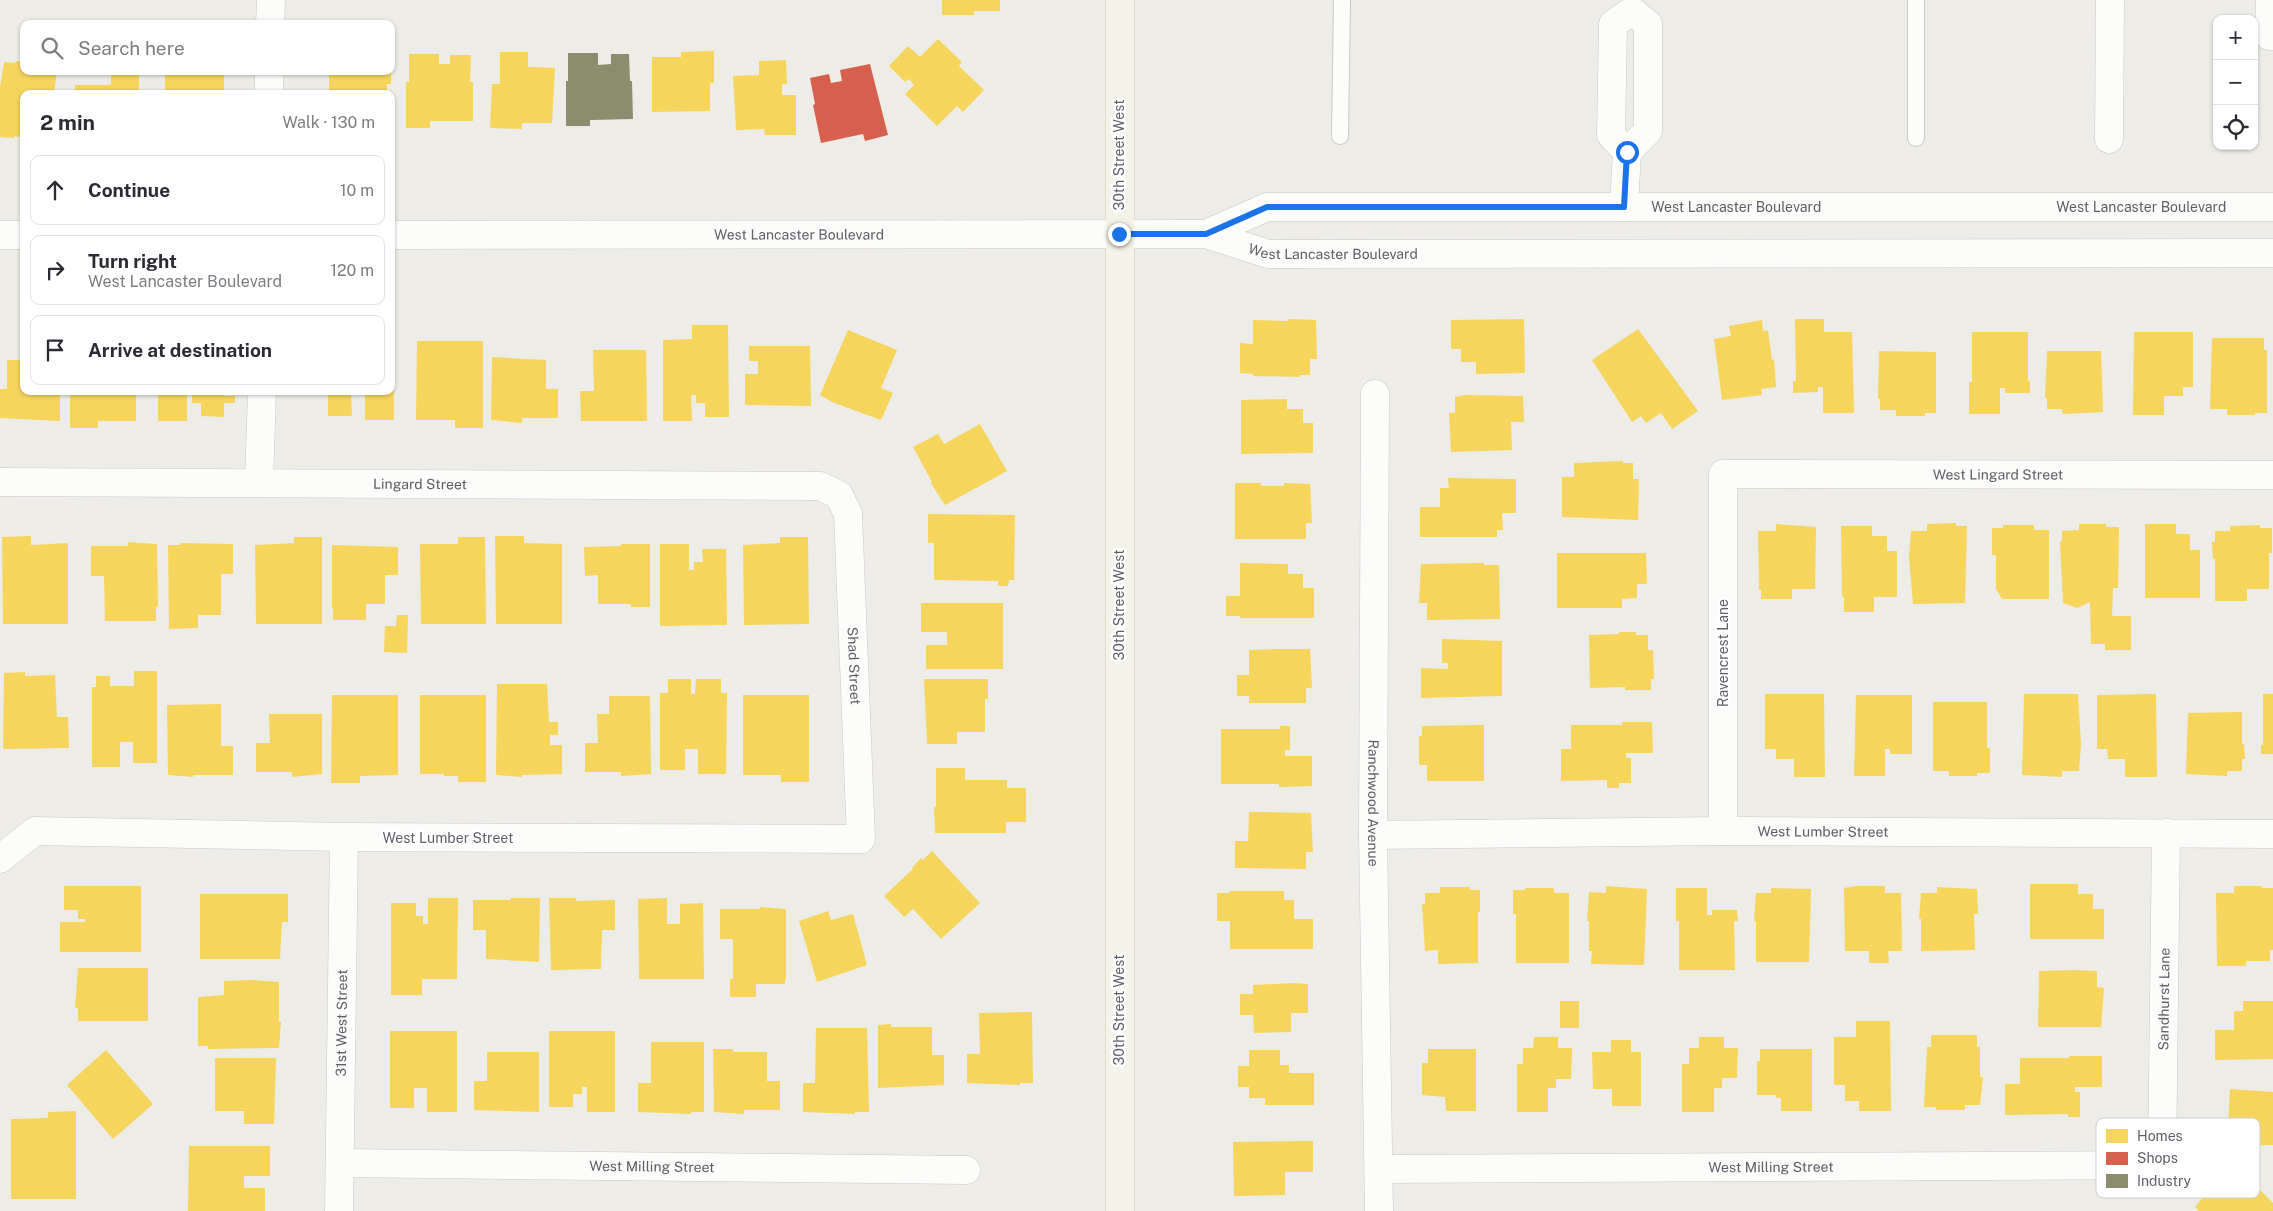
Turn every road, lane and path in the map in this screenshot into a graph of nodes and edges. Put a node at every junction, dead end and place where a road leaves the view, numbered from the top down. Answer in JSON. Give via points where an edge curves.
{"nodes":[{"id":1,"x":271,"y":0,"type":"edge"},
{"id":2,"x":1120,"y":0,"type":"edge"},
{"id":3,"x":1342,"y":0,"type":"edge"},
{"id":4,"x":1916,"y":0,"type":"edge"},
{"id":5,"x":2110,"y":0,"type":"edge"},
{"id":6,"x":2270,"y":0,"type":"edge"},
{"id":7,"x":1633,"y":5,"type":"edge"},
{"id":8,"x":270,"y":20,"type":"edge"},
{"id":9,"x":2273,"y":36,"type":"edge"},
{"id":10,"x":270,"y":75,"type":"edge"},
{"id":11,"x":269,"y":90,"type":"edge"},
{"id":12,"x":1340,"y":136,"type":"dead end"},
{"id":13,"x":1916,"y":138,"type":"dead end"},
{"id":14,"x":2109,"y":139,"type":"dead end"},
{"id":15,"x":1627,"y":152,"type":"junction"},
{"id":16,"x":1624,"y":207,"type":"junction"},
{"id":17,"x":2273,"y":207,"type":"edge"},
{"id":18,"x":1119,"y":234,"type":"junction"},
{"id":19,"x":1206,"y":234,"type":"junction"},
{"id":20,"x":0,"y":235,"type":"edge"},
{"id":21,"x":20,"y":235,"type":"edge"},
{"id":22,"x":395,"y":235,"type":"edge"},
{"id":23,"x":2273,"y":254,"type":"edge"},
{"id":24,"x":1375,"y":394,"type":"dead end"},
{"id":25,"x":262,"y":395,"type":"edge"},
{"id":26,"x":1723,"y":474,"type":"joint"},
{"id":27,"x":2273,"y":475,"type":"edge"},
{"id":28,"x":0,"y":482,"type":"edge"},
{"id":29,"x":259,"y":482,"type":"junction"},
{"id":30,"x":839,"y":495,"type":"joint"},
{"id":31,"x":1723,"y":831,"type":"junction"},
{"id":32,"x":2166,"y":833,"type":"junction"},
{"id":33,"x":1373,"y":834,"type":"junction"},
{"id":34,"x":2273,"y":834,"type":"edge"},
{"id":35,"x":344,"y":837,"type":"junction"},
{"id":36,"x":861,"y":839,"type":"joint"},
{"id":37,"x":0,"y":859,"type":"edge"},
{"id":38,"x":2163,"y":1118,"type":"edge"},
{"id":39,"x":340,"y":1163,"type":"junction"},
{"id":40,"x":2096,"y":1165,"type":"edge"},
{"id":41,"x":1380,"y":1169,"type":"junction"},
{"id":42,"x":966,"y":1170,"type":"dead end"},
{"id":43,"x":339,"y":1211,"type":"edge"},
{"id":44,"x":1120,"y":1211,"type":"edge"},
{"id":45,"x":1379,"y":1211,"type":"edge"}],
"edges":[{"from":1,"to":8,"type":"street"},
{"from":2,"to":18,"type":"main road","name":"30th Street West"},
{"from":3,"to":12,"type":"lane"},
{"from":4,"to":13,"type":"lane"},
{"from":5,"to":14,"type":"street"},
{"from":6,"to":9,"type":"street","via":[[2269,36]]},
{"from":7,"to":15,"type":"street","via":[[1648,24],[1648,131]]},
{"from":7,"to":15,"type":"street","via":[[1613,24],[1611,135]]},
{"from":10,"to":11,"type":"street"},
{"from":15,"to":16,"type":"street"},
{"from":16,"to":17,"type":"street","name":"West Lancaster Boulevard"},
{"from":16,"to":19,"type":"street","name":"West Lancaster Boulevard","via":[[1267,207]]},
{"from":18,"to":19,"type":"street","name":"West Lancaster Boulevard"},
{"from":18,"to":22,"type":"street","name":"West Lancaster Boulevard"},
{"from":18,"to":44,"type":"main road","name":"30th Street West"},
{"from":19,"to":23,"type":"street","name":"West Lancaster Boulevard","via":[[1268,254]]},
{"from":20,"to":21,"type":"street"},
{"from":24,"to":33,"type":"street","name":"Ranchwood Avenue"},
{"from":25,"to":29,"type":"street"},
{"from":26,"to":27,"type":"street","name":"West Lingard Street"},
{"from":26,"to":31,"type":"street","name":"Ravencrest Lane"},
{"from":28,"to":29,"type":"street","name":"Lingard Street"},
{"from":29,"to":30,"type":"street","name":"Lingard Street","via":[[820,486]]},
{"from":30,"to":36,"type":"street","name":"Shad Street","via":[[848,514]]},
{"from":31,"to":32,"type":"street","name":"West Lumber Street"},
{"from":31,"to":33,"type":"street","name":"West Lumber Street"},
{"from":32,"to":34,"type":"street","name":"West Lumber Street"},
{"from":32,"to":38,"type":"street","name":"Sandhurst Lane"},
{"from":33,"to":41,"type":"street","name":"Ranchwood Avenue"},
{"from":35,"to":36,"type":"street","name":"West Lumber Street"},
{"from":35,"to":37,"type":"street","name":"West Lumber Street","via":[[35,831]]},
{"from":35,"to":39,"type":"street","name":"31st West Street"},
{"from":39,"to":42,"type":"street","name":"West Milling Street"},
{"from":39,"to":43,"type":"street","name":"31st West Street"},
{"from":40,"to":41,"type":"street","name":"West Milling Street"},
{"from":41,"to":45,"type":"street","name":"Ranchwood Avenue"}]}
